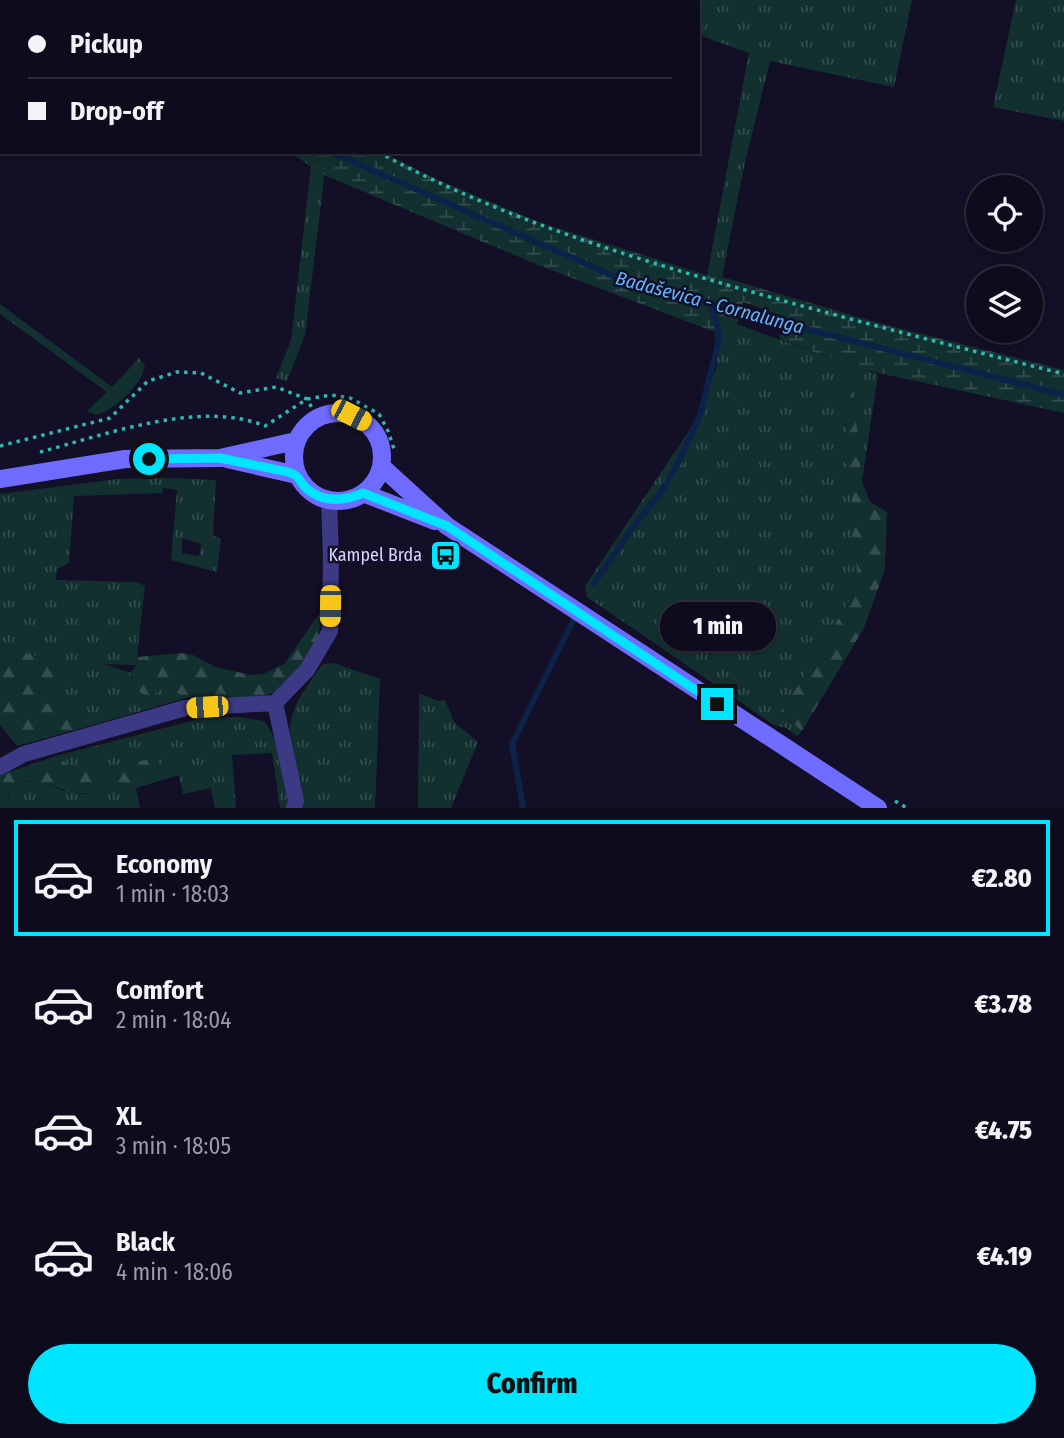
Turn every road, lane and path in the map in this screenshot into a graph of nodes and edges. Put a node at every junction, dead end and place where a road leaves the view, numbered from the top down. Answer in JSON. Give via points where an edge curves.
{"nodes":[{"id":1,"x":382,"y":154,"type":"edge"},
{"id":2,"x":1064,"y":374,"type":"edge"},
{"id":3,"x":317,"y":417,"type":"junction"},
{"id":4,"x":296,"y":441,"type":"junction"},
{"id":5,"x":0,"y":446,"type":"edge"},
{"id":6,"x":220,"y":458,"type":"junction"},
{"id":7,"x":381,"y":466,"type":"junction"},
{"id":8,"x":297,"y":475,"type":"junction"},
{"id":9,"x":0,"y":479,"type":"edge"},
{"id":10,"x":363,"y":493,"type":"junction"},
{"id":11,"x":329,"y":500,"type":"junction"},
{"id":12,"x":447,"y":526,"type":"junction"},
{"id":13,"x":275,"y":703,"type":"junction"},
{"id":14,"x":0,"y":751,"type":"edge"},
{"id":15,"x":24,"y":754,"type":"junction"},
{"id":16,"x":0,"y":767,"type":"edge"},
{"id":17,"x":294,"y":808,"type":"edge"},
{"id":18,"x":878,"y":808,"type":"edge"}],
"edges":[{"from":1,"to":2,"type":"path","via":[[490,205],[639,260]]},
{"from":3,"to":4,"type":"street"},
{"from":3,"to":5,"type":"path","via":[[307,399],[276,387],[240,393],[201,373],[177,372],[148,381],[110,418]]},
{"from":3,"to":7,"type":"street","via":[[337,413],[364,421],[380,444]]},
{"from":4,"to":6,"type":"street"},
{"from":4,"to":8,"type":"street"},
{"from":6,"to":8,"type":"street"},
{"from":6,"to":9,"type":"street","via":[[125,459]]},
{"from":7,"to":10,"type":"street"},
{"from":7,"to":12,"type":"street"},
{"from":8,"to":11,"type":"street","via":[[306,487]]},
{"from":10,"to":11,"type":"street"},
{"from":10,"to":12,"type":"street"},
{"from":11,"to":13,"type":"street","via":[[330,631],[307,670]]},
{"from":12,"to":18,"type":"street"},
{"from":13,"to":15,"type":"street","via":[[185,708]]},
{"from":13,"to":17,"type":"street"},
{"from":14,"to":15,"type":"street"},
{"from":15,"to":16,"type":"street"}]}
